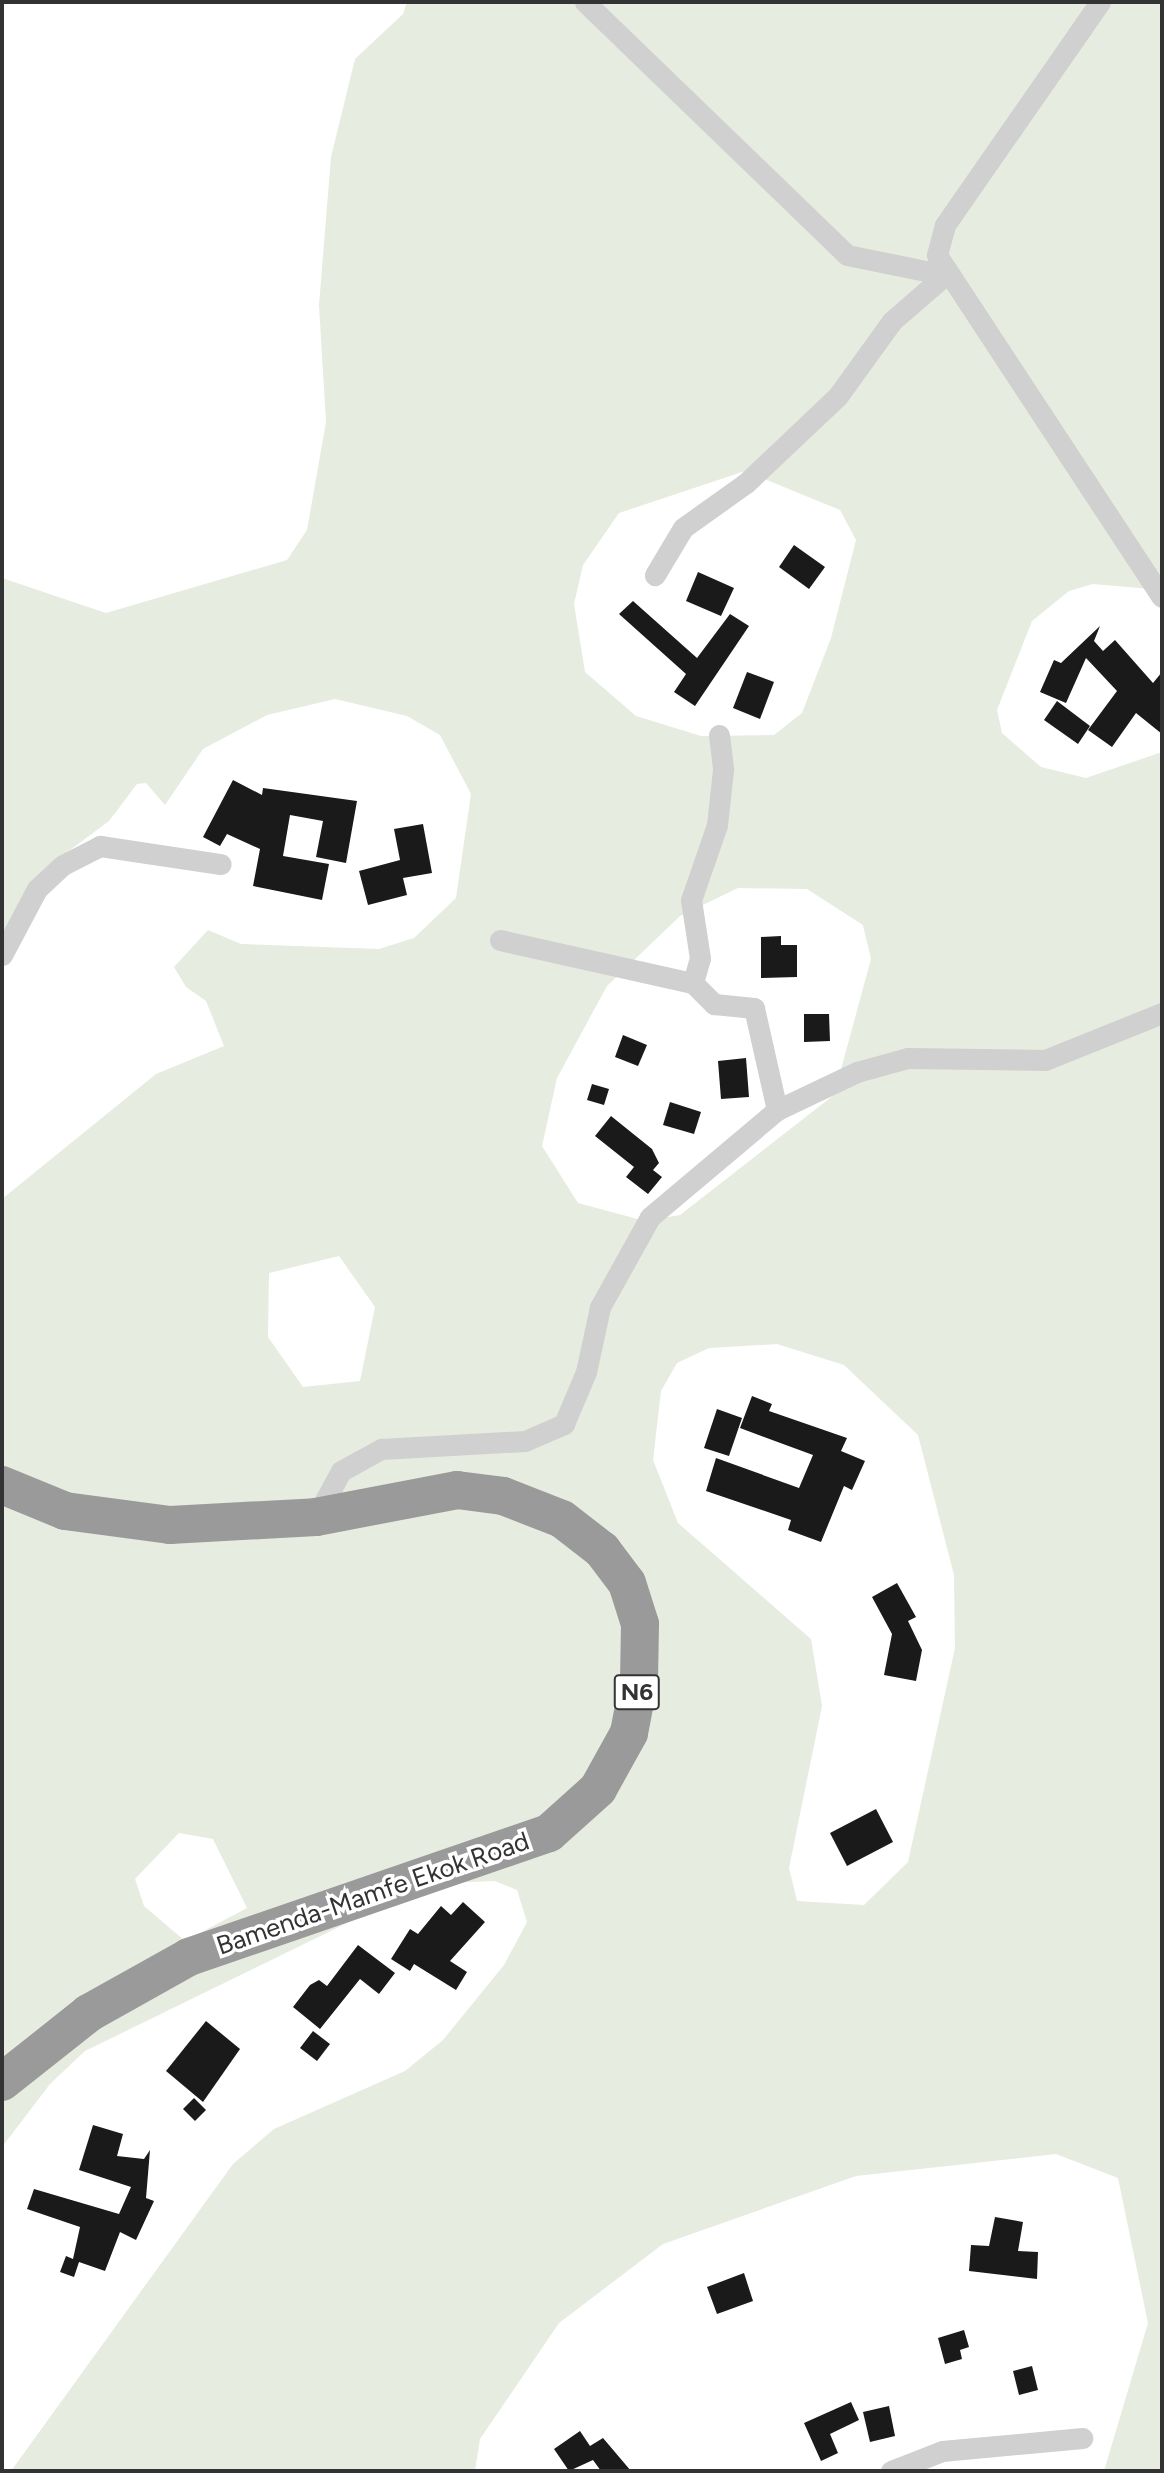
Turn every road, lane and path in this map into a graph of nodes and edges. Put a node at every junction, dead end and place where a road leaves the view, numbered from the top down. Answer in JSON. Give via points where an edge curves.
{"nodes":[{"id":1,"x":585,"y":2,"type":"edge"},
{"id":2,"x":1100,"y":2,"type":"edge"},
{"id":3,"x":945,"y":275,"type":"junction"},
{"id":4,"x":655,"y":575,"type":"dead end"},
{"id":5,"x":1162,"y":597,"type":"edge"},
{"id":6,"x":719,"y":735,"type":"dead end"},
{"id":7,"x":221,"y":864,"type":"dead end"},
{"id":8,"x":500,"y":940,"type":"dead end"},
{"id":9,"x":2,"y":956,"type":"edge"},
{"id":10,"x":693,"y":983,"type":"junction"},
{"id":11,"x":1162,"y":1013,"type":"edge"},
{"id":12,"x":777,"y":1110,"type":"junction"},
{"id":13,"x":2,"y":1485,"type":"edge"},
{"id":14,"x":316,"y":1517,"type":"junction"},
{"id":15,"x":2,"y":2082,"type":"edge"},
{"id":16,"x":1082,"y":2438,"type":"dead end"},
{"id":17,"x":891,"y":2471,"type":"edge"}],
"edges":[{"from":1,"to":3,"type":"street","via":[[846,255]]},
{"from":2,"to":3,"type":"street","via":[[945,225],[937,255]]},
{"from":3,"to":4,"type":"street","via":[[892,321],[838,396],[746,483],[683,528]]},
{"from":3,"to":5,"type":"street"},
{"from":6,"to":10,"type":"street","via":[[723,770],[717,825],[691,901],[700,958]]},
{"from":7,"to":9,"type":"street","via":[[100,846],[63,865],[37,889]]},
{"from":8,"to":10,"type":"street"},
{"from":10,"to":12,"type":"street","via":[[714,1004],[754,1008]]},
{"from":11,"to":12,"type":"street","via":[[1045,1060],[908,1058],[858,1072]]},
{"from":12,"to":14,"type":"street","via":[[650,1217],[600,1307],[586,1372],[564,1424],[525,1441],[381,1449],[341,1471]]},
{"from":13,"to":14,"type":"highway","name":"Bamenda-Mamfe Ekok Road","number":"N6","via":[[65,1511],[120,1521],[170,1525]]},
{"from":14,"to":15,"type":"highway","name":"Bamenda-Mamfe Ekok Road","number":"N6","via":[[457,1490],[503,1496],[562,1519],[603,1550],[627,1583],[640,1624],[639,1681],[629,1733],[604,1777],[550,1833],[276,1924],[142,1981]]},
{"from":16,"to":17,"type":"street","via":[[942,2451]]}]}
